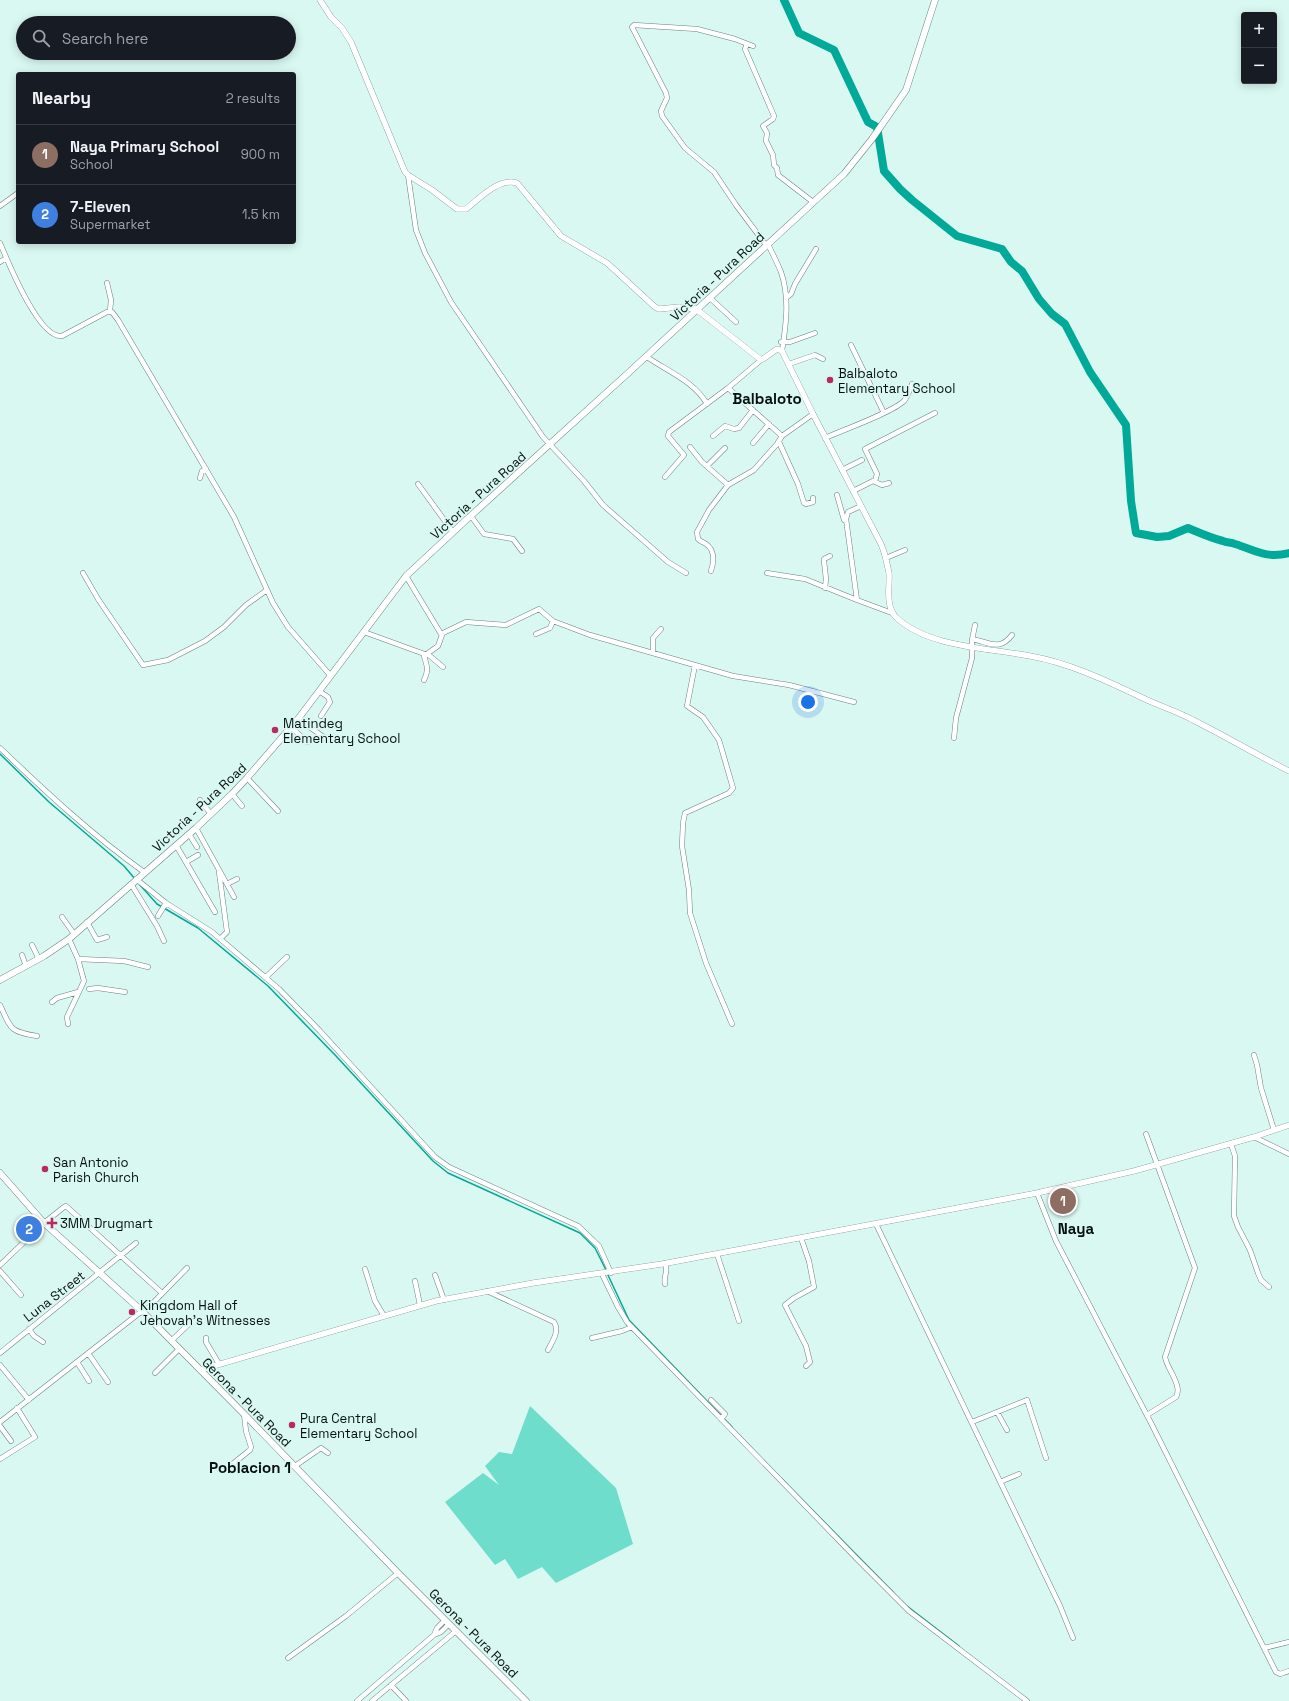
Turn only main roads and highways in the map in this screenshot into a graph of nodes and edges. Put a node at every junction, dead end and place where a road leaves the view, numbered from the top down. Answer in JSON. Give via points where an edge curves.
{"nodes":[{"id":1,"x":936,"y":0,"type":"edge"},
{"id":2,"x":0,"y":980,"type":"edge"},
{"id":3,"x":1,"y":1177,"type":"edge"},
{"id":4,"x":526,"y":1701,"type":"edge"}],
"edges":[{"from":1,"to":2,"type":"main road","name":"Victoria - Pura Road","via":[[906,90],[844,174],[406,576],[298,719],[232,794],[72,937]]},
{"from":3,"to":4,"type":"main road","name":"Gerona - Pura Road","via":[[44,1223],[142,1311]]}]}
